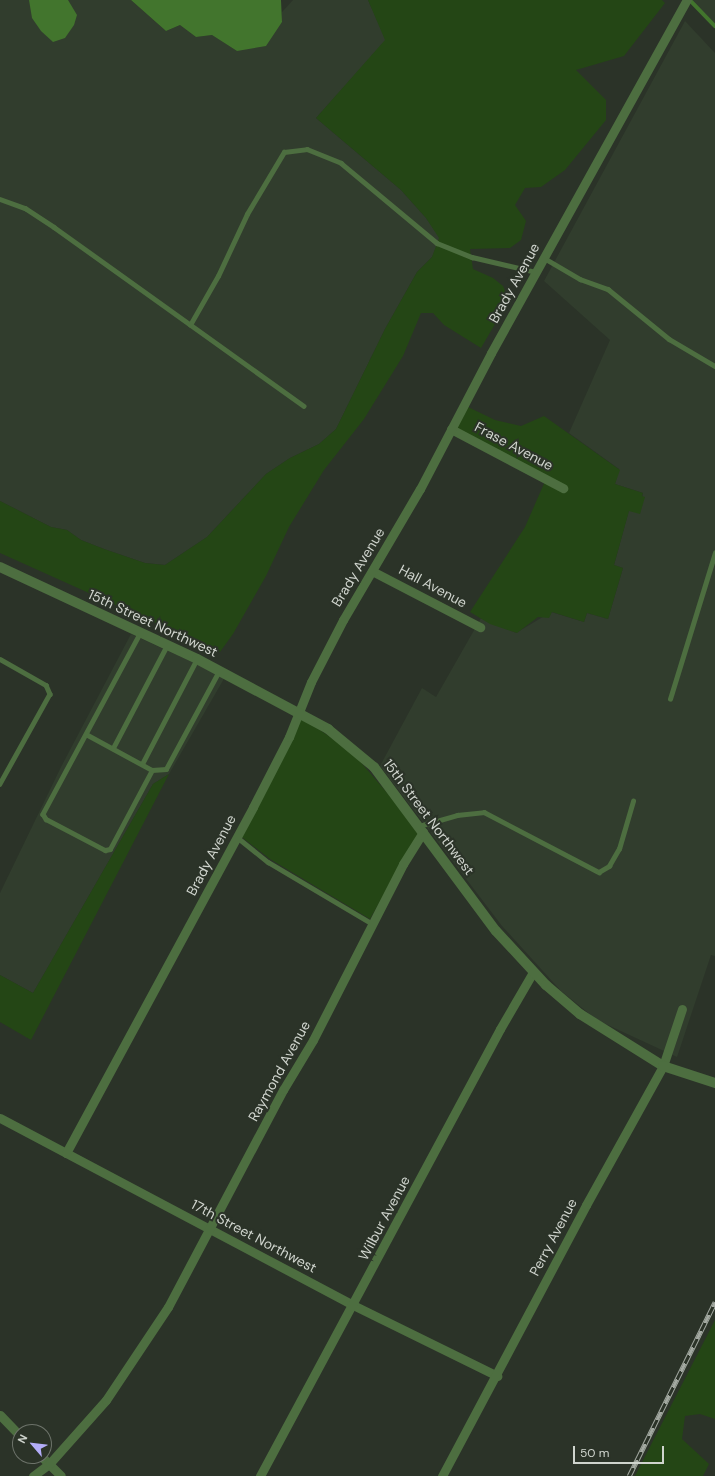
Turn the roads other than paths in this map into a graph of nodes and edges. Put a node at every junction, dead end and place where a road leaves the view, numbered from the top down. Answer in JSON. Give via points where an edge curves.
{"nodes":[{"id":1,"x":686,"y":0,"type":"edge"},
{"id":2,"x":0,"y":199,"type":"edge"},
{"id":3,"x":544,"y":258,"type":"junction"},
{"id":4,"x":536,"y":272,"type":"junction"},
{"id":5,"x":190,"y":325,"type":"junction"},
{"id":6,"x":715,"y":366,"type":"edge"},
{"id":7,"x":304,"y":406,"type":"dead end"},
{"id":8,"x":451,"y":429,"type":"junction"},
{"id":9,"x":563,"y":488,"type":"dead end"},
{"id":10,"x":715,"y":553,"type":"edge"},
{"id":11,"x":0,"y":567,"type":"edge"},
{"id":12,"x":372,"y":571,"type":"junction"},
{"id":13,"x":480,"y":627,"type":"dead end"},
{"id":14,"x":141,"y":632,"type":"junction"},
{"id":15,"x":168,"y":645,"type":"junction"},
{"id":16,"x":0,"y":659,"type":"edge"},
{"id":17,"x":197,"y":659,"type":"junction"},
{"id":18,"x":219,"y":670,"type":"junction"},
{"id":19,"x":670,"y":699,"type":"dead end"},
{"id":20,"x":299,"y":712,"type":"junction"},
{"id":21,"x":86,"y":734,"type":"junction"},
{"id":22,"x":113,"y":748,"type":"junction"},
{"id":23,"x":142,"y":764,"type":"junction"},
{"id":24,"x":152,"y":770,"type":"junction"},
{"id":25,"x":0,"y":784,"type":"edge"},
{"id":26,"x":633,"y":801,"type":"dead end"},
{"id":27,"x":421,"y":829,"type":"junction"},
{"id":28,"x":236,"y":836,"type":"junction"},
{"id":29,"x":373,"y":924,"type":"junction"},
{"id":30,"x":533,"y":972,"type":"junction"},
{"id":31,"x":682,"y":1009,"type":"dead end"},
{"id":32,"x":663,"y":1066,"type":"junction"},
{"id":33,"x":715,"y":1084,"type":"edge"},
{"id":34,"x":0,"y":1118,"type":"edge"},
{"id":35,"x":66,"y":1153,"type":"junction"},
{"id":36,"x":210,"y":1229,"type":"junction"},
{"id":37,"x":354,"y":1305,"type":"junction"},
{"id":38,"x":497,"y":1376,"type":"junction"},
{"id":39,"x":0,"y":1415,"type":"edge"},
{"id":40,"x":12,"y":1428,"type":"edge"},
{"id":41,"x":52,"y":1462,"type":"edge"},
{"id":42,"x":50,"y":1464,"type":"joint"},
{"id":43,"x":33,"y":1476,"type":"edge"},
{"id":44,"x":61,"y":1476,"type":"edge"},
{"id":45,"x":260,"y":1476,"type":"edge"},
{"id":46,"x":442,"y":1476,"type":"edge"}],
"edges":[{"from":1,"to":3,"type":"street","name":"Brady Avenue"},
{"from":2,"to":5,"type":"lane","via":[[25,208]]},
{"from":3,"to":4,"type":"street","name":"Brady Avenue"},
{"from":3,"to":6,"type":"lane","via":[[580,279],[608,289],[669,339]]},
{"from":4,"to":5,"type":"lane","via":[[472,257],[437,243],[341,163],[307,148],[284,152],[247,214],[218,276]]},
{"from":4,"to":8,"type":"street","name":"Brady Avenue"},
{"from":5,"to":7,"type":"lane"},
{"from":8,"to":9,"type":"street","name":"Frase Avenue"},
{"from":8,"to":12,"type":"street","name":"Brady Avenue","via":[[420,489]]},
{"from":10,"to":19,"type":"lane"},
{"from":11,"to":14,"type":"street","name":"15th Street Northwest"},
{"from":12,"to":13,"type":"street","name":"Hall Avenue"},
{"from":12,"to":20,"type":"street","name":"Brady Avenue","via":[[311,682]]},
{"from":14,"to":15,"type":"street","name":"15th Street Northwest"},
{"from":14,"to":21,"type":"lane"},
{"from":15,"to":17,"type":"street","name":"15th Street Northwest"},
{"from":15,"to":22,"type":"lane"},
{"from":16,"to":25,"type":"lane","via":[[46,685],[50,694]]},
{"from":17,"to":18,"type":"street","name":"15th Street Northwest"},
{"from":17,"to":23,"type":"lane"},
{"from":18,"to":20,"type":"street","name":"15th Street Northwest"},
{"from":18,"to":24,"type":"lane","via":[[166,769]]},
{"from":20,"to":27,"type":"street","name":"15th Street Northwest","via":[[328,729],[369,762]]},
{"from":20,"to":28,"type":"street","name":"Brady Avenue","via":[[253,807]]},
{"from":21,"to":22,"type":"lane"},
{"from":21,"to":24,"type":"lane","via":[[43,814],[46,819],[105,850],[110,849]]},
{"from":22,"to":23,"type":"lane"},
{"from":23,"to":24,"type":"lane"},
{"from":26,"to":27,"type":"lane","via":[[619,849],[609,866],[598,872],[484,812],[457,815]]},
{"from":27,"to":29,"type":"street","name":"Raymond Avenue"},
{"from":27,"to":30,"type":"street","name":"15th Street Northwest","via":[[496,931]]},
{"from":28,"to":29,"type":"lane","via":[[268,862]]},
{"from":28,"to":35,"type":"street","name":"Brady Avenue"},
{"from":29,"to":36,"type":"street","name":"Raymond Avenue"},
{"from":30,"to":32,"type":"street","name":"15th Street Northwest","via":[[580,1014]]},
{"from":30,"to":37,"type":"street","name":"Wilbur Avenue","via":[[500,1029]]},
{"from":31,"to":32,"type":"street","name":"Perry Avenue"},
{"from":32,"to":33,"type":"street","name":"15th Street Northwest"},
{"from":32,"to":38,"type":"street","name":"Perry Avenue","via":[[586,1205]]},
{"from":34,"to":35,"type":"street","name":"17th Street Northwest"},
{"from":35,"to":36,"type":"street","name":"17th Street Northwest"},
{"from":36,"to":37,"type":"street","name":"17th Street Northwest"},
{"from":36,"to":41,"type":"street","name":"Raymond Avenue","via":[[158,1323],[106,1400]]},
{"from":37,"to":38,"type":"street","name":"17th Street Northwest"},
{"from":37,"to":45,"type":"street","name":"Wilbur Avenue"},
{"from":38,"to":46,"type":"street","name":"Perry Avenue"},
{"from":39,"to":40,"type":"street"},
{"from":42,"to":43,"type":"street","name":"Raymond Avenue"},
{"from":42,"to":44,"type":"street"}]}
